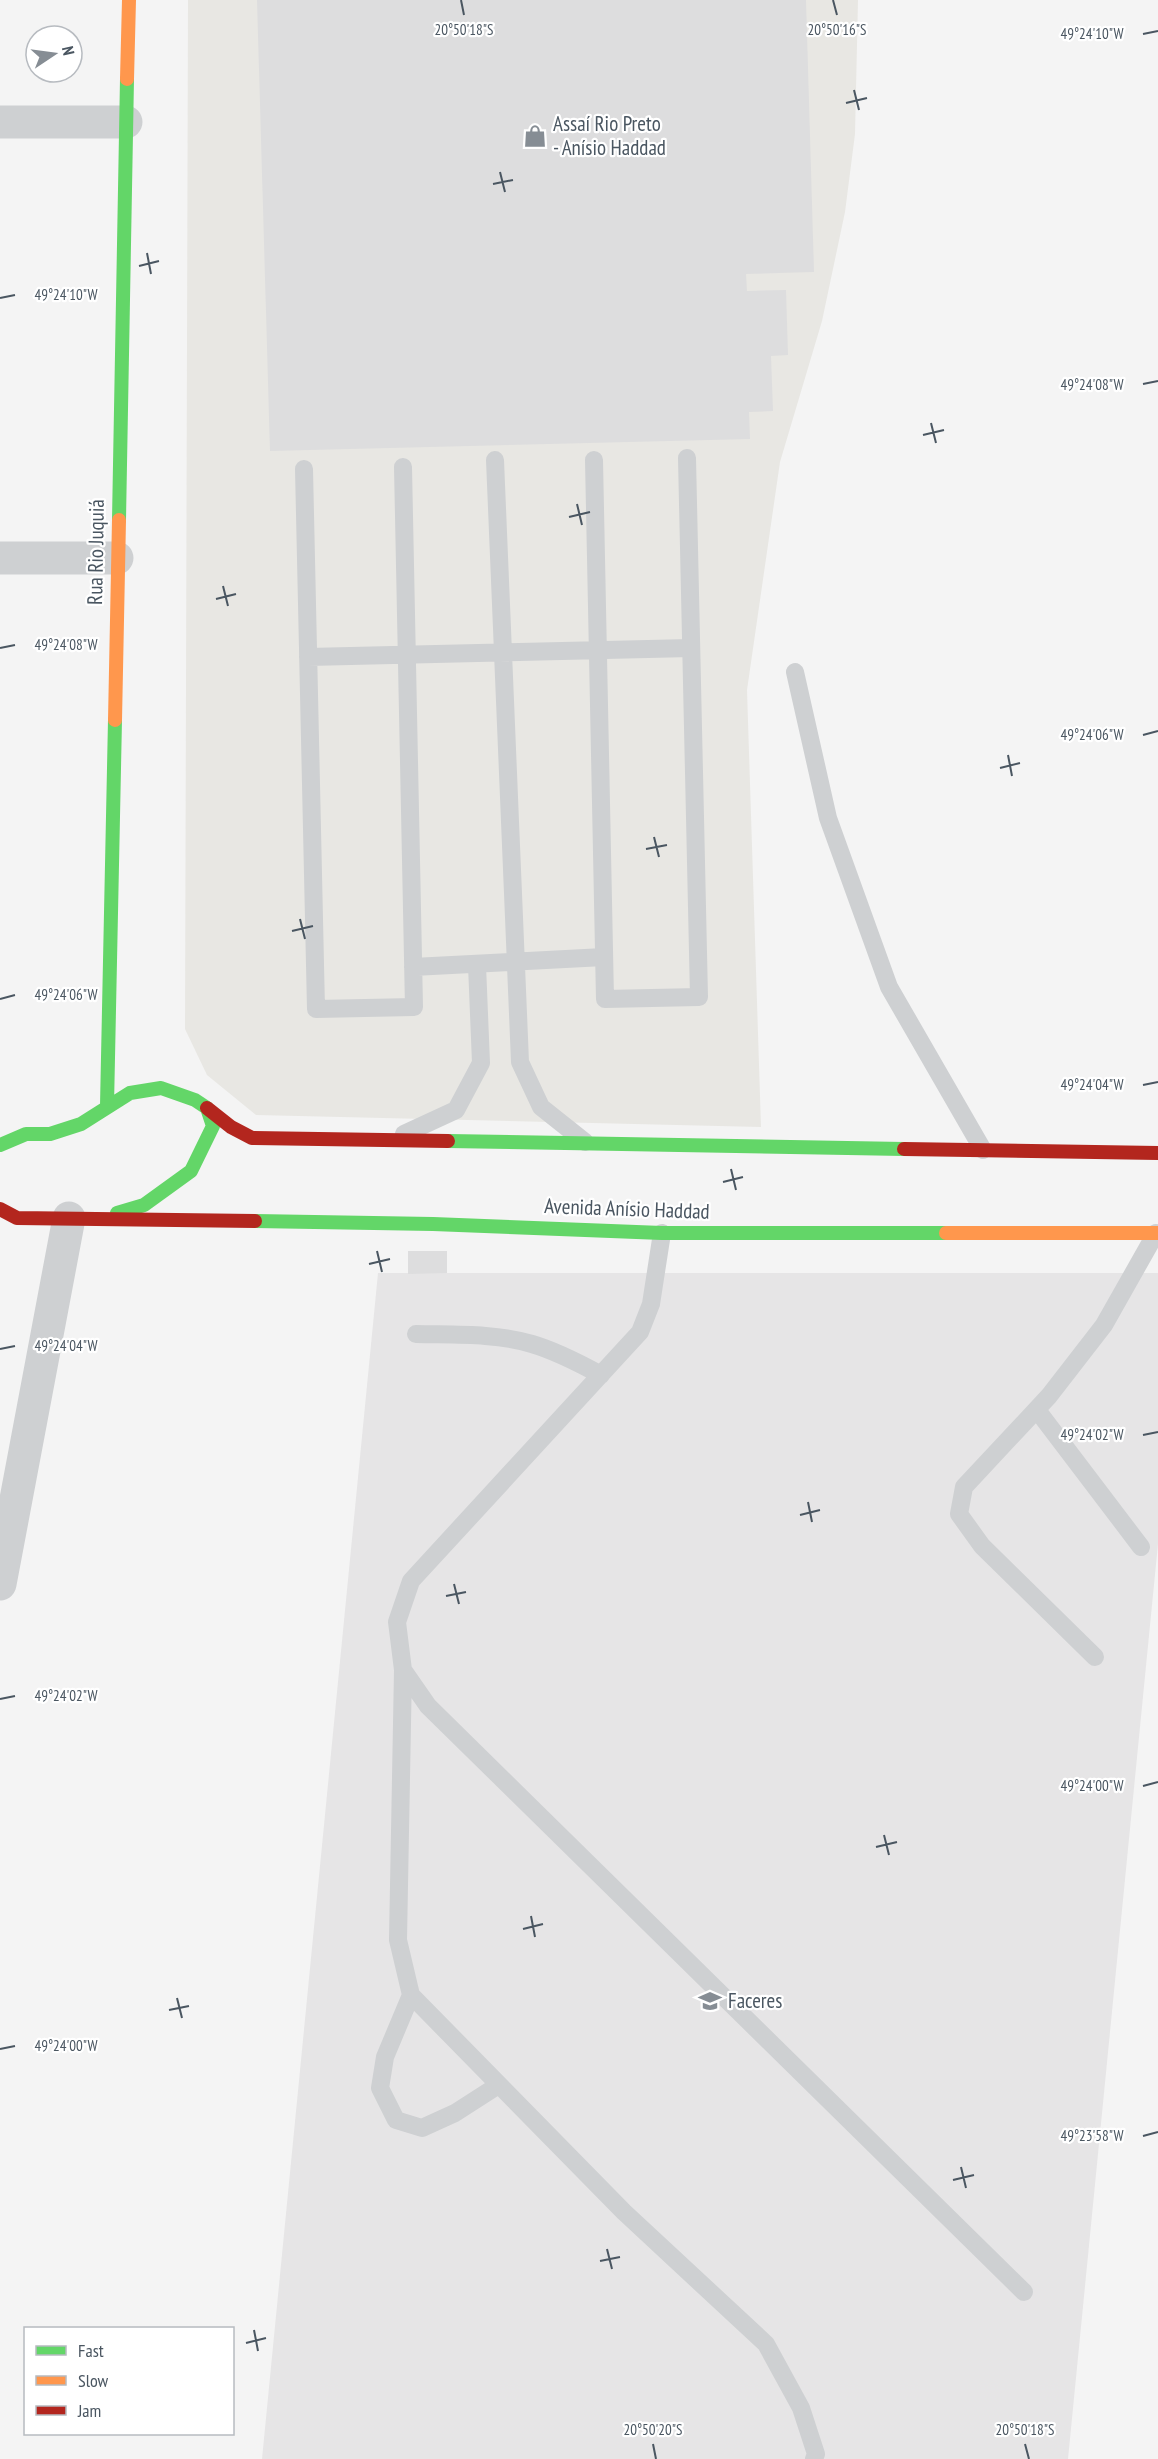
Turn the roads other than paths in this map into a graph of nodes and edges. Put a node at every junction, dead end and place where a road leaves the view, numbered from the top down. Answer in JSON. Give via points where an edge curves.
{"nodes":[{"id":1,"x":129,"y":0,"type":"edge"},
{"id":2,"x":0,"y":122,"type":"edge"},
{"id":3,"x":126,"y":122,"type":"junction"},
{"id":4,"x":687,"y":458,"type":"dead end"},
{"id":5,"x":495,"y":460,"type":"dead end"},
{"id":6,"x":594,"y":460,"type":"dead end"},
{"id":7,"x":403,"y":467,"type":"dead end"},
{"id":8,"x":304,"y":469,"type":"dead end"},
{"id":9,"x":0,"y":558,"type":"edge"},
{"id":10,"x":117,"y":558,"type":"junction"},
{"id":11,"x":691,"y":648,"type":"junction"},
{"id":12,"x":598,"y":650,"type":"junction"},
{"id":13,"x":503,"y":653,"type":"junction"},
{"id":14,"x":406,"y":655,"type":"junction"},
{"id":15,"x":308,"y":657,"type":"junction"},
{"id":16,"x":795,"y":672,"type":"dead end"},
{"id":17,"x":604,"y":957,"type":"junction"},
{"id":18,"x":516,"y":964,"type":"junction"},
{"id":19,"x":477,"y":965,"type":"junction"},
{"id":20,"x":413,"y":967,"type":"junction"},
{"id":21,"x":107,"y":1106,"type":"junction"},
{"id":22,"x":207,"y":1108,"type":"junction"},
{"id":23,"x":0,"y":1134,"type":"edge"},
{"id":24,"x":26,"y":1134,"type":"junction"},
{"id":25,"x":390,"y":1140,"type":"junction"},
{"id":26,"x":587,"y":1143,"type":"junction"},
{"id":27,"x":0,"y":1145,"type":"edge"},
{"id":28,"x":983,"y":1150,"type":"junction"},
{"id":29,"x":1158,"y":1153,"type":"edge"},
{"id":30,"x":0,"y":1209,"type":"edge"},
{"id":31,"x":0,"y":1218,"type":"edge"},
{"id":32,"x":17,"y":1218,"type":"junction"},
{"id":33,"x":82,"y":1219,"type":"junction"},
{"id":34,"x":662,"y":1233,"type":"junction"},
{"id":35,"x":1157,"y":1233,"type":"edge"},
{"id":36,"x":416,"y":1334,"type":"dead end"},
{"id":37,"x":601,"y":1375,"type":"junction"},
{"id":38,"x":1037,"y":1410,"type":"junction"},
{"id":39,"x":1141,"y":1546,"type":"dead end"},
{"id":40,"x":0,"y":1584,"type":"edge"},
{"id":41,"x":1095,"y":1657,"type":"dead end"},
{"id":42,"x":403,"y":1670,"type":"junction"},
{"id":43,"x":411,"y":1995,"type":"junction"},
{"id":44,"x":497,"y":2086,"type":"junction"},
{"id":45,"x":1024,"y":2292,"type":"dead end"},
{"id":46,"x":814,"y":2459,"type":"edge"}],
"edges":[{"from":1,"to":3,"type":"main road","name":"Rua Rio Juquiá"},
{"from":2,"to":3,"type":"street"},
{"from":3,"to":10,"type":"main road","name":"Rua Rio Juquiá"},
{"from":4,"to":11,"type":"lane"},
{"from":5,"to":13,"type":"lane"},
{"from":6,"to":12,"type":"lane"},
{"from":7,"to":14,"type":"lane"},
{"from":8,"to":15,"type":"lane"},
{"from":9,"to":10,"type":"street"},
{"from":10,"to":21,"type":"main road","name":"Rua Rio Juquiá"},
{"from":11,"to":12,"type":"lane"},
{"from":11,"to":17,"type":"lane","via":[[699,997],[605,999]]},
{"from":12,"to":13,"type":"lane"},
{"from":12,"to":17,"type":"lane"},
{"from":13,"to":14,"type":"lane"},
{"from":13,"to":18,"type":"lane"},
{"from":14,"to":15,"type":"lane"},
{"from":14,"to":20,"type":"lane"},
{"from":15,"to":20,"type":"lane","via":[[316,1009],[414,1007]]},
{"from":16,"to":28,"type":"lane","via":[[828,818],[889,987]]},
{"from":17,"to":18,"type":"lane"},
{"from":18,"to":19,"type":"lane"},
{"from":18,"to":26,"type":"lane","via":[[520,1062],[541,1107]]},
{"from":19,"to":20,"type":"lane"},
{"from":19,"to":25,"type":"lane","via":[[481,1063],[456,1110]]},
{"from":21,"to":22,"type":"main road","via":[[130,1092],[161,1088]]},
{"from":21,"to":24,"type":"main road","via":[[81,1124],[50,1134]]},
{"from":22,"to":25,"type":"main road","via":[[252,1138]]},
{"from":22,"to":33,"type":"main road","name":"Avenida Anísio Haddad","via":[[213,1126],[192,1171],[144,1205]]},
{"from":23,"to":24,"type":"main road"},
{"from":24,"to":27,"type":"main road"},
{"from":25,"to":26,"type":"main road"},
{"from":26,"to":28,"type":"main road"},
{"from":28,"to":29,"type":"main road"},
{"from":30,"to":32,"type":"main road","name":"Avenida Anísio Haddad"},
{"from":31,"to":32,"type":"main road","name":"Avenida Anísio Haddad"},
{"from":32,"to":33,"type":"main road","name":"Avenida Anísio Haddad"},
{"from":33,"to":34,"type":"main road","name":"Avenida Anísio Haddad","via":[[421,1224]]},
{"from":33,"to":40,"type":"street"},
{"from":34,"to":35,"type":"main road","name":"Avenida Anísio Haddad"},
{"from":34,"to":37,"type":"lane","via":[[651,1304],[640,1332]]},
{"from":35,"to":38,"type":"lane","via":[[1104,1325]]},
{"from":36,"to":37,"type":"lane","via":[[471,1335],[531,1344]]},
{"from":37,"to":42,"type":"lane","via":[[411,1581],[397,1622]]},
{"from":38,"to":39,"type":"lane"},
{"from":38,"to":41,"type":"lane","via":[[964,1487],[959,1514],[982,1546]]},
{"from":42,"to":43,"type":"lane","via":[[398,1940]]},
{"from":42,"to":45,"type":"lane","via":[[428,1706]]},
{"from":43,"to":44,"type":"lane"},
{"from":43,"to":44,"type":"lane","via":[[385,2057],[380,2088],[396,2120],[422,2128],[455,2113]]},
{"from":44,"to":46,"type":"lane","via":[[624,2212],[766,2344],[801,2408],[816,2454]]}]}
